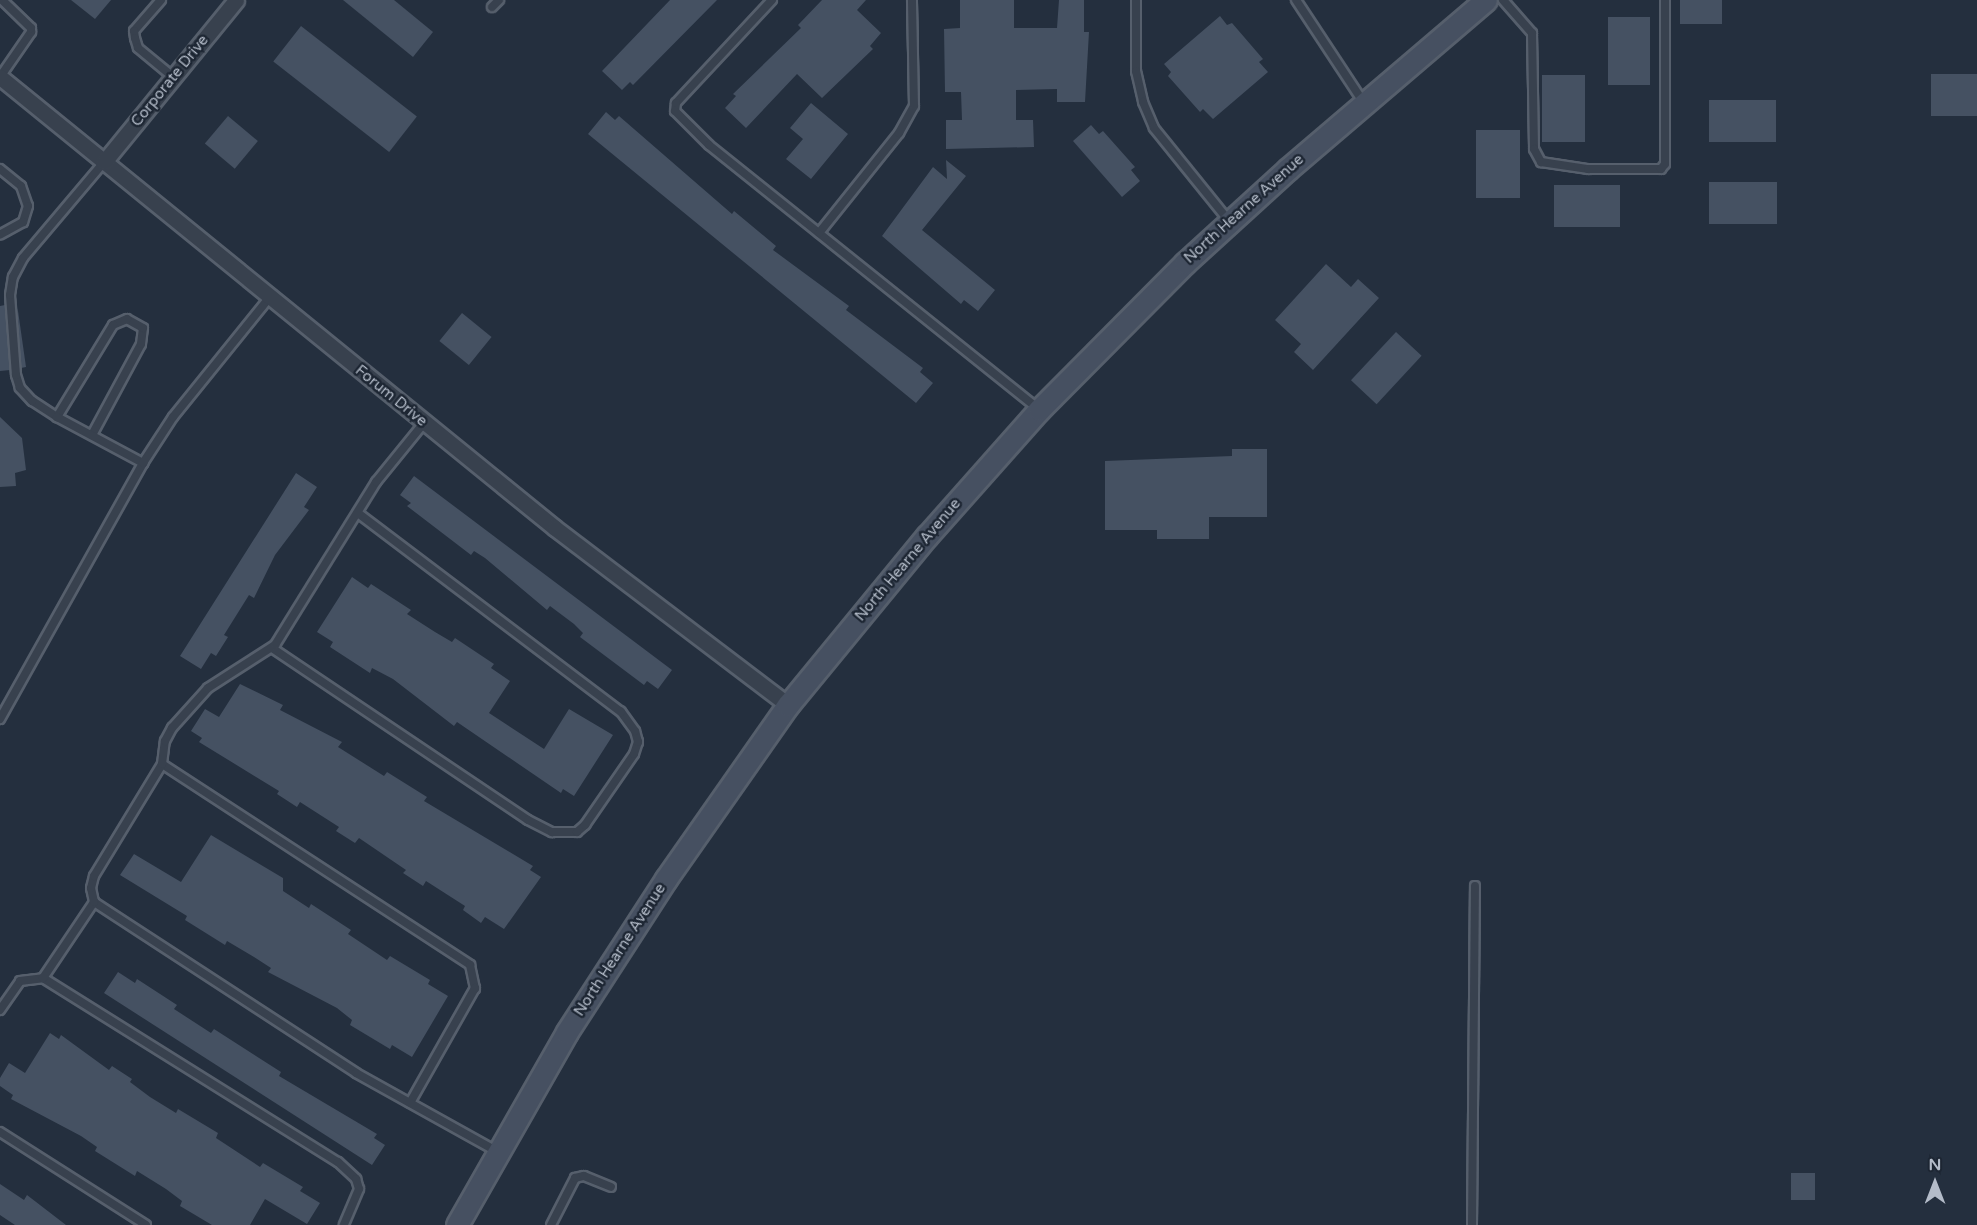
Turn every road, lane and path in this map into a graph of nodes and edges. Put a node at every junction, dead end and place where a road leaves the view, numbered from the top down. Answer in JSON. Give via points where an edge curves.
{"nodes":[{"id":1,"x":2,"y":0,"type":"edge"},
{"id":2,"x":161,"y":0,"type":"edge"},
{"id":3,"x":236,"y":0,"type":"edge"},
{"id":4,"x":499,"y":0,"type":"edge"},
{"id":5,"x":772,"y":0,"type":"edge"},
{"id":6,"x":912,"y":0,"type":"edge"},
{"id":7,"x":1136,"y":0,"type":"edge"},
{"id":8,"x":1296,"y":0,"type":"edge"},
{"id":9,"x":1486,"y":0,"type":"edge"},
{"id":10,"x":1503,"y":0,"type":"edge"},
{"id":11,"x":1665,"y":0,"type":"edge"},
{"id":12,"x":492,"y":7,"type":"dead end"},
{"id":13,"x":0,"y":77,"type":"edge"},
{"id":14,"x":173,"y":77,"type":"junction"},
{"id":15,"x":1365,"y":104,"type":"junction"},
{"id":16,"x":104,"y":162,"type":"junction"},
{"id":17,"x":0,"y":169,"type":"edge"},
{"id":18,"x":1229,"y":221,"type":"junction"},
{"id":19,"x":819,"y":233,"type":"junction"},
{"id":20,"x":0,"y":235,"type":"edge"},
{"id":21,"x":270,"y":297,"type":"junction"},
{"id":22,"x":1039,"y":410,"type":"junction"},
{"id":23,"x":57,"y":417,"type":"junction"},
{"id":24,"x":424,"y":423,"type":"junction"},
{"id":25,"x":92,"y":435,"type":"junction"},
{"id":26,"x":143,"y":463,"type":"junction"},
{"id":27,"x":358,"y":513,"type":"junction"},
{"id":28,"x":272,"y":648,"type":"junction"},
{"id":29,"x":788,"y":705,"type":"junction"},
{"id":30,"x":0,"y":719,"type":"edge"},
{"id":31,"x":162,"y":764,"type":"junction"},
{"id":32,"x":1475,"y":886,"type":"dead end"},
{"id":33,"x":94,"y":902,"type":"junction"},
{"id":34,"x":43,"y":978,"type":"junction"},
{"id":35,"x":0,"y":1010,"type":"edge"},
{"id":36,"x":410,"y":1103,"type":"junction"},
{"id":37,"x":0,"y":1132,"type":"edge"},
{"id":38,"x":498,"y":1151,"type":"junction"},
{"id":39,"x":611,"y":1186,"type":"dead end"},
{"id":40,"x":146,"y":1225,"type":"edge"},
{"id":41,"x":344,"y":1225,"type":"edge"},
{"id":42,"x":457,"y":1225,"type":"edge"},
{"id":43,"x":551,"y":1225,"type":"edge"},
{"id":44,"x":1472,"y":1225,"type":"edge"}],
"edges":[{"from":1,"to":13,"type":"lane","via":[[31,32]]},
{"from":2,"to":14,"type":"lane","via":[[134,31],[135,38],[138,48]]},
{"from":3,"to":14,"type":"street","name":"Corporate Drive"},
{"from":4,"to":12,"type":"lane"},
{"from":5,"to":19,"type":"lane","via":[[676,104],[675,111],[709,145]]},
{"from":6,"to":19,"type":"lane","via":[[914,106],[899,133]]},
{"from":7,"to":18,"type":"lane","via":[[1136,71],[1143,102],[1154,128]]},
{"from":8,"to":15,"type":"lane"},
{"from":9,"to":15,"type":"main road","name":"North Hearne Avenue"},
{"from":10,"to":11,"type":"lane","via":[[1532,33],[1534,149],[1541,162],[1577,168],[1661,169],[1665,164]]},
{"from":13,"to":16,"type":"street","name":"Forum Drive"},
{"from":14,"to":16,"type":"street","name":"Corporate Drive"},
{"from":15,"to":18,"type":"main road","name":"North Hearne Avenue"},
{"from":16,"to":21,"type":"street","name":"Forum Drive"},
{"from":16,"to":23,"type":"lane","via":[[23,258],[13,277],[10,295],[18,381],[32,401]]},
{"from":17,"to":20,"type":"lane","via":[[21,186],[28,206],[23,222]]},
{"from":18,"to":22,"type":"main road","name":"North Hearne Avenue"},
{"from":19,"to":22,"type":"lane"},
{"from":21,"to":24,"type":"street","name":"Forum Drive"},
{"from":21,"to":26,"type":"lane","via":[[173,417]]},
{"from":22,"to":29,"type":"main road","name":"North Hearne Avenue","via":[[934,527]]},
{"from":23,"to":25,"type":"lane"},
{"from":23,"to":25,"type":"lane","via":[[113,325],[127,319],[143,328],[141,344]]},
{"from":24,"to":27,"type":"lane","via":[[393,458]]},
{"from":24,"to":29,"type":"street","name":"Forum Drive"},
{"from":25,"to":26,"type":"lane"},
{"from":26,"to":30,"type":"lane"},
{"from":27,"to":28,"type":"lane"},
{"from":27,"to":28,"type":"lane","via":[[621,712],[635,730],[634,754],[585,825],[577,832],[552,832],[528,820]]},
{"from":28,"to":31,"type":"lane","via":[[208,688],[189,706],[165,741]]},
{"from":29,"to":38,"type":"main road","name":"North Hearne Avenue","via":[[614,956]]},
{"from":31,"to":33,"type":"lane","via":[[94,876]]},
{"from":31,"to":36,"type":"lane","via":[[470,965],[475,988]]},
{"from":32,"to":44,"type":"lane"},
{"from":33,"to":34,"type":"lane"},
{"from":33,"to":36,"type":"lane","via":[[356,1073]]},
{"from":34,"to":35,"type":"lane","via":[[20,981]]},
{"from":34,"to":41,"type":"lane","via":[[338,1162],[356,1179],[359,1190]]},
{"from":36,"to":38,"type":"lane"},
{"from":37,"to":40,"type":"lane"},
{"from":38,"to":42,"type":"main road","name":"North Hearne Avenue"},
{"from":39,"to":43,"type":"lane","via":[[584,1176],[575,1178]]}]}
